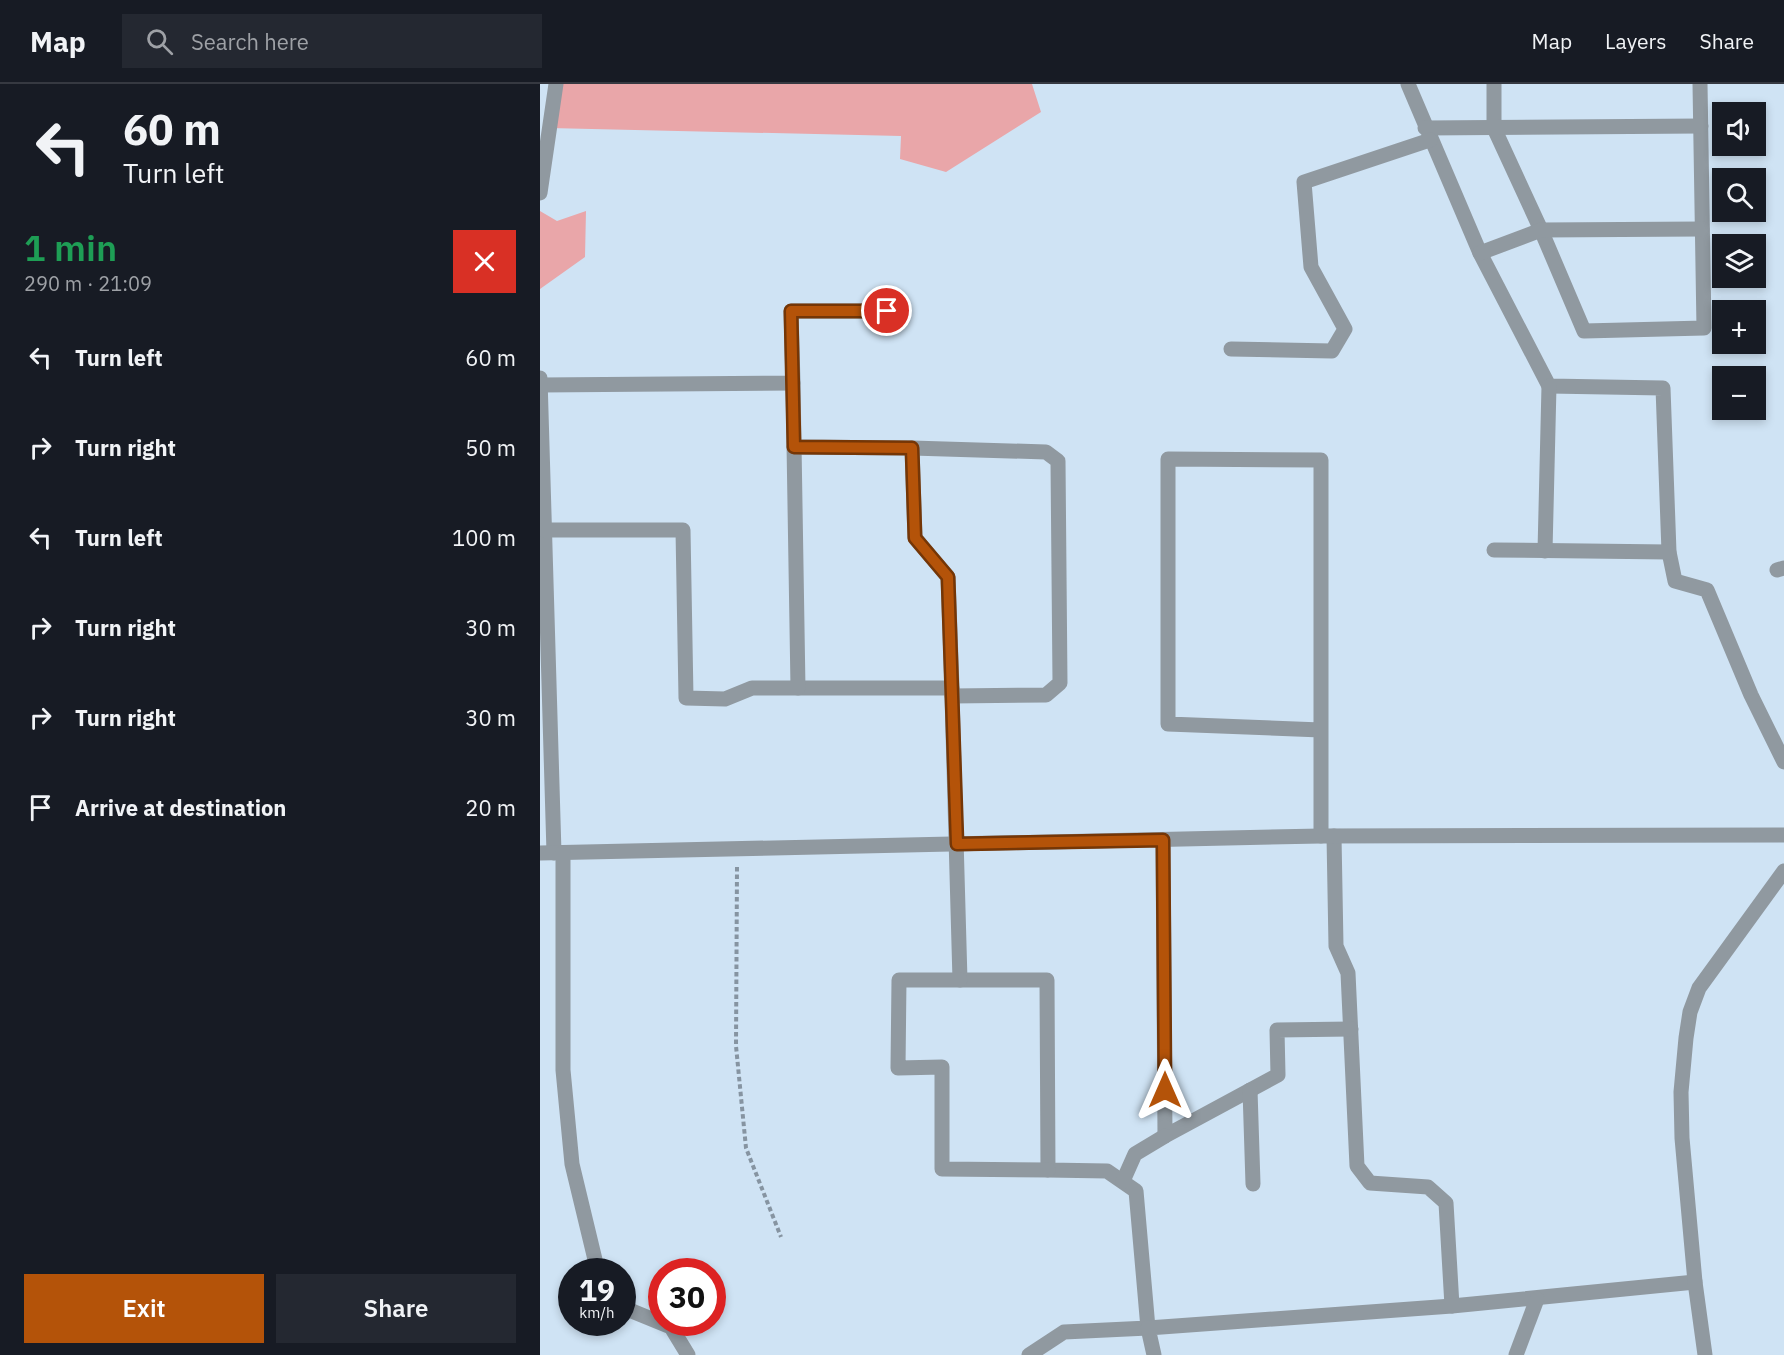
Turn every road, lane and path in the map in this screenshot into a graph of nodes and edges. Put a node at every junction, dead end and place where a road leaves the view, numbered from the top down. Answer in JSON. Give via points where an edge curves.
{"nodes":[{"id":1,"x":556,"y":84,"type":"edge"},
{"id":2,"x":1408,"y":84,"type":"edge"},
{"id":3,"x":1494,"y":84,"type":"edge"},
{"id":4,"x":1700,"y":84,"type":"edge"},
{"id":5,"x":1701,"y":126,"type":"junction"},
{"id":6,"x":1494,"y":128,"type":"junction"},
{"id":7,"x":1428,"y":134,"type":"junction"},
{"id":8,"x":540,"y":193,"type":"edge"},
{"id":9,"x":1541,"y":230,"type":"junction"},
{"id":10,"x":1702,"y":230,"type":"junction"},
{"id":11,"x":1480,"y":253,"type":"junction"},
{"id":12,"x":887,"y":311,"type":"dead end"},
{"id":13,"x":1231,"y":349,"type":"dead end"},
{"id":14,"x":540,"y":378,"type":"edge"},
{"id":15,"x":793,"y":383,"type":"junction"},
{"id":16,"x":540,"y":385,"type":"edge"},
{"id":17,"x":1549,"y":386,"type":"junction"},
{"id":18,"x":794,"y":447,"type":"junction"},
{"id":19,"x":912,"y":448,"type":"junction"},
{"id":20,"x":544,"y":530,"type":"junction"},
{"id":21,"x":1494,"y":550,"type":"dead end"},
{"id":22,"x":1545,"y":552,"type":"junction"},
{"id":23,"x":1669,"y":552,"type":"junction"},
{"id":24,"x":798,"y":688,"type":"junction"},
{"id":25,"x":952,"y":692,"type":"junction"},
{"id":26,"x":1321,"y":730,"type":"junction"},
{"id":27,"x":1784,"y":762,"type":"edge"},
{"id":28,"x":1784,"y":835,"type":"edge"},
{"id":29,"x":1327,"y":836,"type":"junction"},
{"id":30,"x":1163,"y":840,"type":"junction"},
{"id":31,"x":957,"y":844,"type":"junction"},
{"id":32,"x":737,"y":849,"type":"junction"},
{"id":33,"x":552,"y":853,"type":"edge"},
{"id":34,"x":1784,"y":871,"type":"edge"},
{"id":35,"x":960,"y":980,"type":"junction"},
{"id":36,"x":1351,"y":1029,"type":"junction"},
{"id":37,"x":1250,"y":1090,"type":"junction"},
{"id":38,"x":1165,"y":1136,"type":"junction"},
{"id":39,"x":1048,"y":1170,"type":"junction"},
{"id":40,"x":1123,"y":1181,"type":"junction"},
{"id":41,"x":1253,"y":1184,"type":"dead end"},
{"id":42,"x":781,"y":1238,"type":"dead end"},
{"id":43,"x":595,"y":1258,"type":"edge"},
{"id":44,"x":1695,"y":1282,"type":"junction"},
{"id":45,"x":1537,"y":1299,"type":"junction"},
{"id":46,"x":1452,"y":1306,"type":"junction"},
{"id":47,"x":636,"y":1313,"type":"edge"},
{"id":48,"x":1148,"y":1328,"type":"junction"},
{"id":49,"x":688,"y":1355,"type":"edge"},
{"id":50,"x":1029,"y":1355,"type":"edge"},
{"id":51,"x":1154,"y":1355,"type":"edge"},
{"id":52,"x":1516,"y":1355,"type":"edge"},
{"id":53,"x":1705,"y":1355,"type":"edge"}],
"edges":[{"from":1,"to":8,"type":"street"},
{"from":2,"to":7,"type":"street"},
{"from":3,"to":6,"type":"street"},
{"from":4,"to":5,"type":"street"},
{"from":5,"to":6,"type":"street"},
{"from":5,"to":10,"type":"street"},
{"from":6,"to":7,"type":"street"},
{"from":6,"to":9,"type":"street"},
{"from":7,"to":11,"type":"street"},
{"from":7,"to":13,"type":"street","via":[[1304,182],[1311,267],[1345,329],[1332,351]]},
{"from":9,"to":10,"type":"street"},
{"from":9,"to":10,"type":"street","via":[[1584,331],[1704,328]]},
{"from":9,"to":11,"type":"street"},
{"from":11,"to":17,"type":"street"},
{"from":12,"to":15,"type":"street","via":[[791,311]]},
{"from":14,"to":16,"type":"street"},
{"from":15,"to":16,"type":"street"},
{"from":15,"to":18,"type":"street"},
{"from":16,"to":20,"type":"street"},
{"from":17,"to":22,"type":"street"},
{"from":17,"to":23,"type":"street","via":[[1663,388]]},
{"from":18,"to":19,"type":"street"},
{"from":18,"to":24,"type":"street"},
{"from":19,"to":25,"type":"street","via":[[915,538],[948,577]]},
{"from":19,"to":25,"type":"street","via":[[1046,452],[1058,461],[1060,683],[1046,695]]},
{"from":20,"to":24,"type":"street","via":[[683,530],[686,698],[725,699],[752,688]]},
{"from":20,"to":33,"type":"street"},
{"from":21,"to":22,"type":"street"},
{"from":22,"to":23,"type":"street"},
{"from":23,"to":27,"type":"street","via":[[1675,581],[1707,590]]},
{"from":24,"to":25,"type":"street"},
{"from":25,"to":31,"type":"street"},
{"from":26,"to":26,"type":"street","via":[[1168,724],[1168,459],[1321,460]]},
{"from":26,"to":29,"type":"street"},
{"from":28,"to":29,"type":"street"},
{"from":29,"to":30,"type":"street"},
{"from":29,"to":36,"type":"street","via":[[1336,946],[1348,973]]},
{"from":30,"to":31,"type":"street"},
{"from":30,"to":38,"type":"street"},
{"from":31,"to":32,"type":"street"},
{"from":31,"to":35,"type":"street"},
{"from":32,"to":33,"type":"street"},
{"from":32,"to":42,"type":"path","via":[[736,1046],[746,1148]]},
{"from":33,"to":43,"type":"street","via":[[572,1164]]},
{"from":34,"to":44,"type":"street","via":[[1700,988],[1690,1012],[1681,1092]]},
{"from":35,"to":39,"type":"street","via":[[1047,980]]},
{"from":35,"to":39,"type":"street","via":[[899,980],[898,1068],[942,1067],[942,1169]]},
{"from":36,"to":37,"type":"street","via":[[1277,1030],[1278,1075]]},
{"from":36,"to":46,"type":"street","via":[[1357,1166],[1371,1183],[1428,1187],[1446,1203]]},
{"from":37,"to":38,"type":"street"},
{"from":37,"to":41,"type":"street"},
{"from":38,"to":40,"type":"street","via":[[1135,1154]]},
{"from":39,"to":40,"type":"street","via":[[1107,1171]]},
{"from":40,"to":48,"type":"street","via":[[1136,1191]]},
{"from":44,"to":45,"type":"street"},
{"from":44,"to":53,"type":"street"},
{"from":45,"to":46,"type":"street"},
{"from":45,"to":52,"type":"street"},
{"from":46,"to":48,"type":"street"},
{"from":47,"to":49,"type":"street","via":[[671,1327]]},
{"from":48,"to":50,"type":"street","via":[[1064,1332]]},
{"from":48,"to":51,"type":"street"}]}
